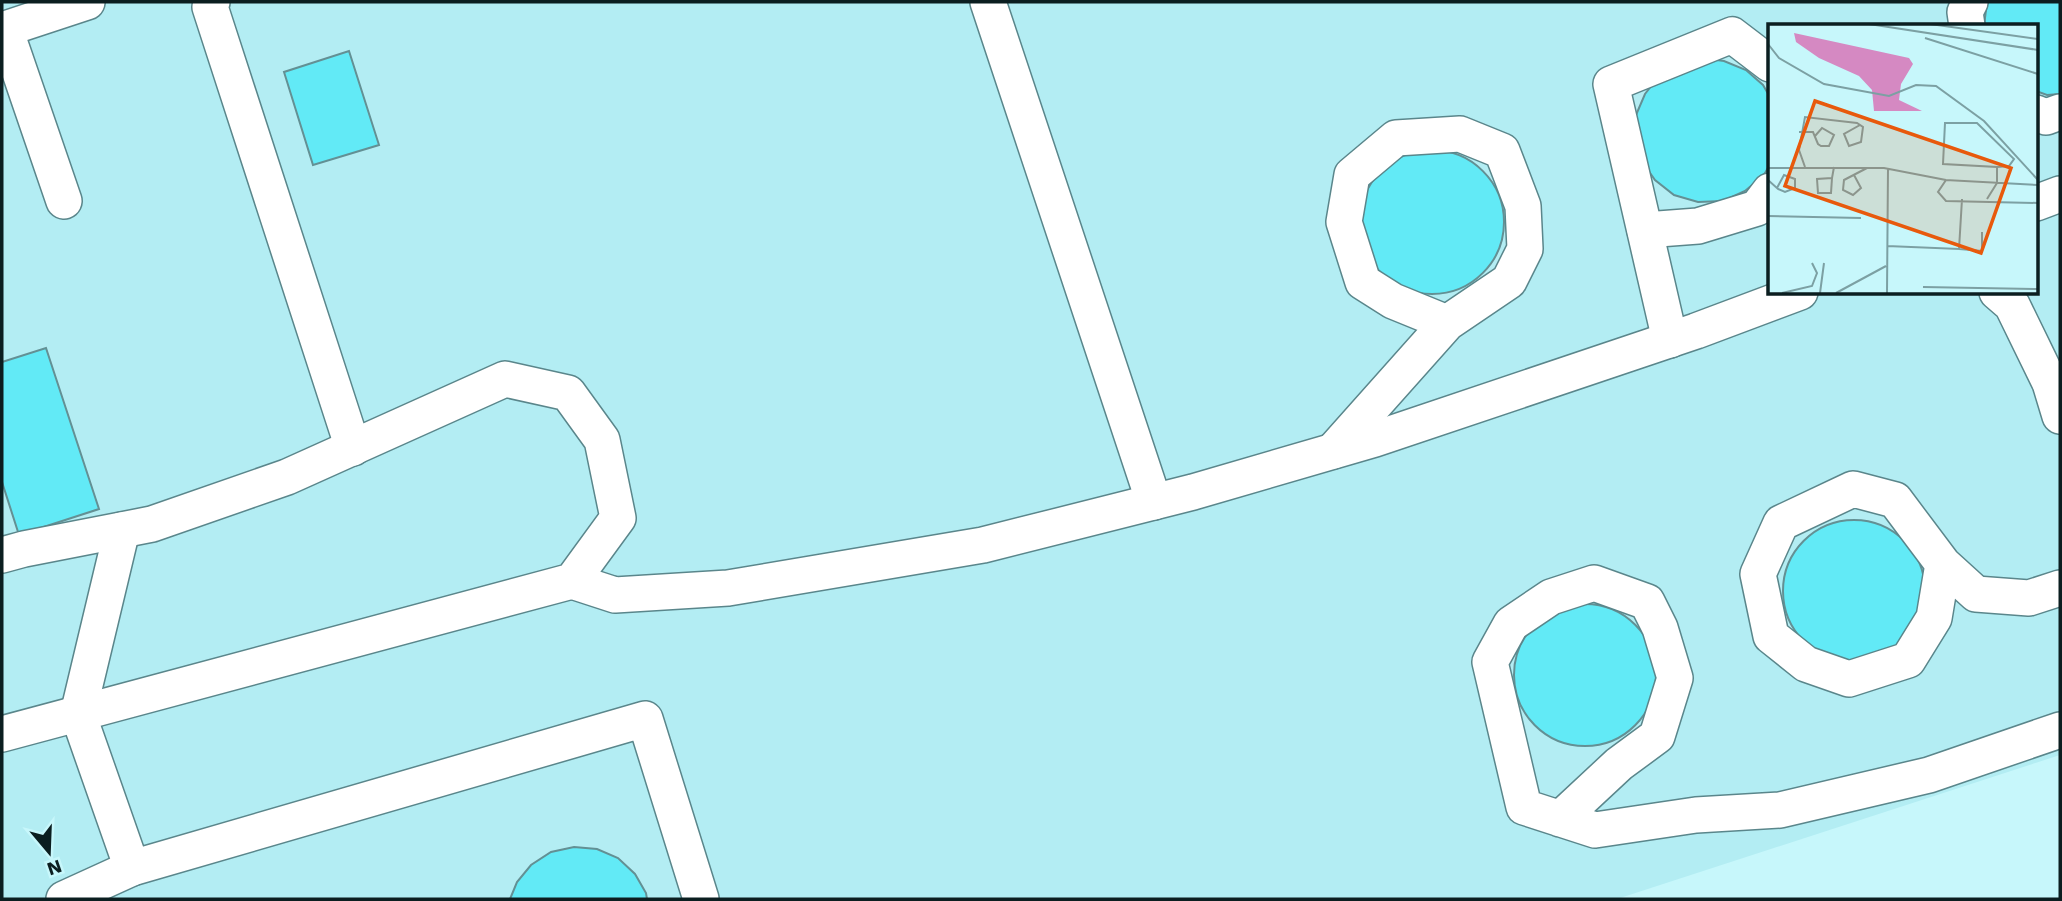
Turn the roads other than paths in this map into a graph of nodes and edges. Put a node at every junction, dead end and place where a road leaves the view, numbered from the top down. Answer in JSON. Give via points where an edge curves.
{"nodes":[{"id":1,"x":87,"y":2,"type":"edge"},
{"id":2,"x":212,"y":2,"type":"edge"},
{"id":3,"x":988,"y":2,"type":"edge"},
{"id":4,"x":1970,"y":2,"type":"edge"},
{"id":5,"x":1967,"y":24,"type":"edge"},
{"id":6,"x":1768,"y":62,"type":"edge"},
{"id":7,"x":2060,"y":112,"type":"edge"},
{"id":8,"x":2038,"y":114,"type":"edge"},
{"id":9,"x":1768,"y":193,"type":"edge"},
{"id":10,"x":2060,"y":194,"type":"edge"},
{"id":11,"x":64,"y":201,"type":"dead end"},
{"id":12,"x":2038,"y":202,"type":"edge"},
{"id":13,"x":1645,"y":230,"type":"junction"},
{"id":14,"x":1795,"y":294,"type":"edge"},
{"id":15,"x":1999,"y":294,"type":"edge"},
{"id":16,"x":1447,"y":323,"type":"junction"},
{"id":17,"x":1670,"y":340,"type":"junction"},
{"id":18,"x":2060,"y":416,"type":"edge"},
{"id":19,"x":353,"y":447,"type":"junction"},
{"id":20,"x":1333,"y":452,"type":"junction"},
{"id":21,"x":1154,"y":502,"type":"junction"},
{"id":22,"x":122,"y":530,"type":"junction"},
{"id":23,"x":2,"y":555,"type":"edge"},
{"id":24,"x":1943,"y":564,"type":"junction"},
{"id":25,"x":572,"y":582,"type":"junction"},
{"id":26,"x":2060,"y":588,"type":"edge"},
{"id":27,"x":78,"y":714,"type":"junction"},
{"id":28,"x":2060,"y":730,"type":"edge"},
{"id":29,"x":2,"y":734,"type":"edge"},
{"id":30,"x":1560,"y":819,"type":"junction"},
{"id":31,"x":132,"y":868,"type":"junction"},
{"id":32,"x":64,"y":899,"type":"edge"},
{"id":33,"x":701,"y":899,"type":"edge"}],
"edges":[{"from":1,"to":11,"type":"lane","via":[[5,29]]},
{"from":2,"to":19,"type":"lane"},
{"from":3,"to":21,"type":"lane"},
{"from":4,"to":5,"type":"lane"},
{"from":6,"to":13,"type":"lane","via":[[1732,35],[1611,84]]},
{"from":7,"to":8,"type":"lane","via":[[2046,117]]},
{"from":9,"to":13,"type":"lane","via":[[1756,208],[1698,226]]},
{"from":10,"to":12,"type":"lane"},
{"from":13,"to":17,"type":"lane"},
{"from":14,"to":17,"type":"lane"},
{"from":15,"to":18,"type":"lane","via":[[2012,305],[2050,383]]},
{"from":16,"to":16,"type":"lane","via":[[1509,281],[1525,249],[1523,206],[1502,151],[1460,134],[1396,138],[1352,176],[1344,222],[1363,282],[1393,301]]},
{"from":16,"to":20,"type":"lane"},
{"from":17,"to":20,"type":"lane"},
{"from":19,"to":22,"type":"lane","via":[[287,477]]},
{"from":19,"to":25,"type":"lane","via":[[505,379],[568,393],[602,440],[618,518]]},
{"from":20,"to":21,"type":"lane"},
{"from":21,"to":25,"type":"lane","via":[[983,545],[728,588],[615,595]]},
{"from":22,"to":23,"type":"lane"},
{"from":22,"to":27,"type":"lane"},
{"from":24,"to":24,"type":"lane","via":[[1895,500],[1853,489],[1781,523],[1758,575],[1770,636],[1806,664],[1849,679],[1908,660],[1934,618]]},
{"from":24,"to":26,"type":"lane","via":[[1976,594],[2029,598]]},
{"from":25,"to":27,"type":"lane"},
{"from":27,"to":29,"type":"lane"},
{"from":27,"to":31,"type":"lane"},
{"from":28,"to":30,"type":"lane","via":[[1929,775],[1780,810],[1696,815],[1595,830]]},
{"from":30,"to":30,"type":"lane","via":[[1657,736],[1675,678],[1647,603],[1594,583],[1551,597],[1511,624],[1490,662],[1524,807]]},
{"from":31,"to":32,"type":"lane"},
{"from":31,"to":33,"type":"lane","via":[[645,719]]}]}
